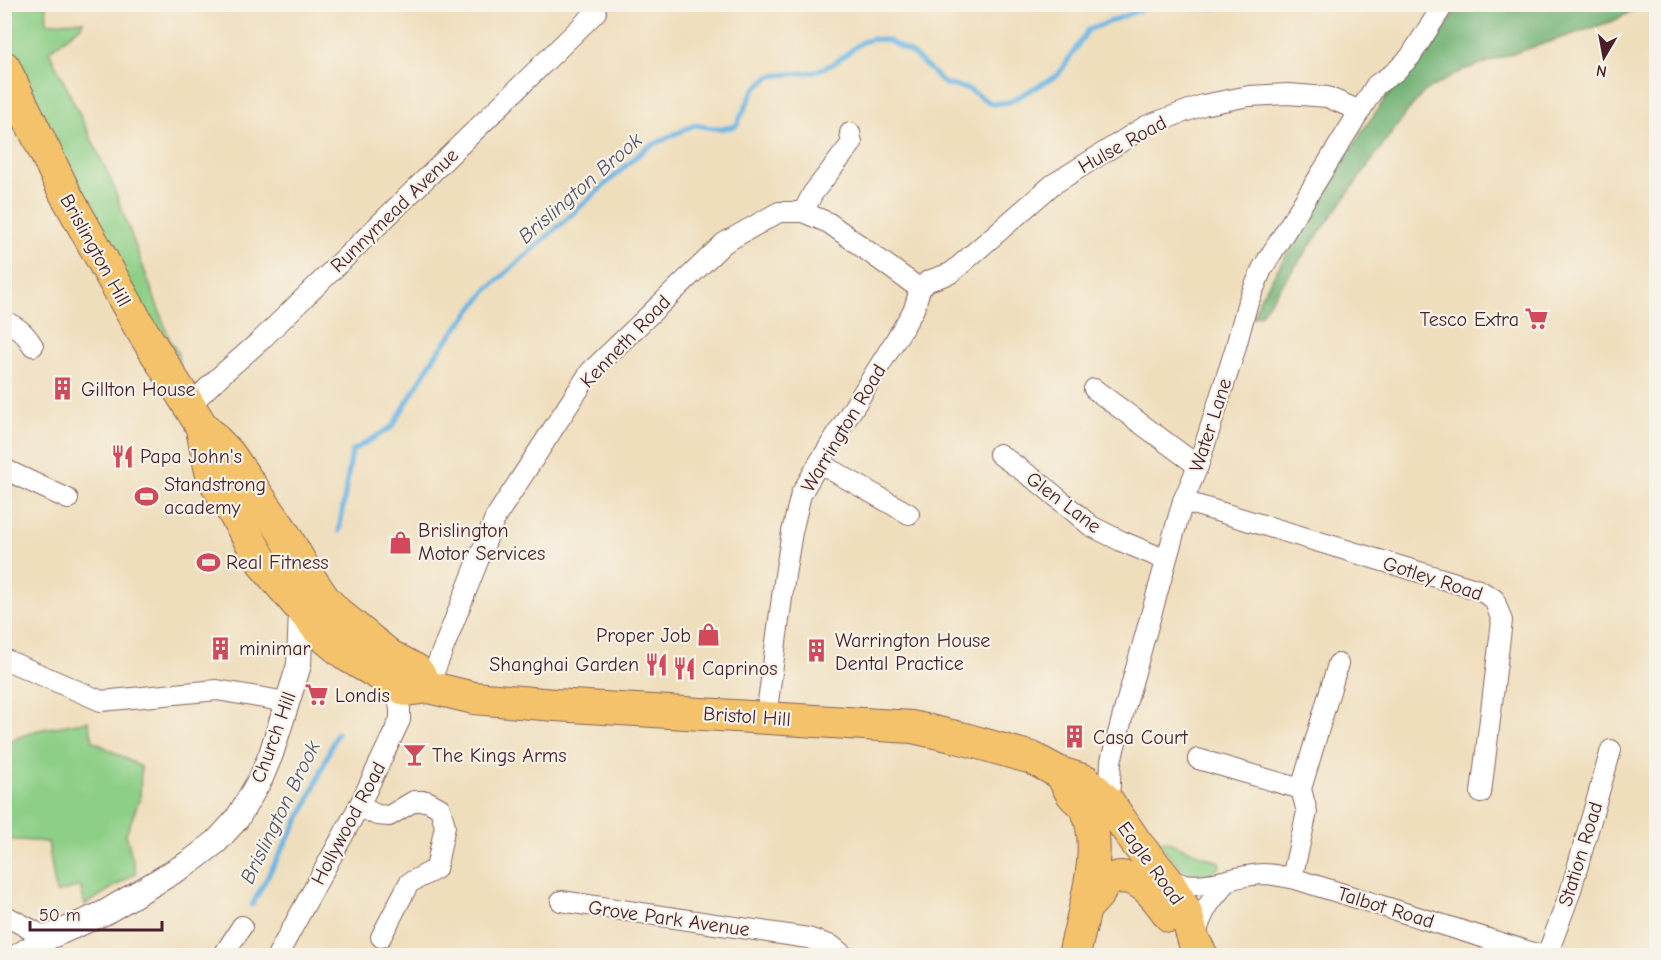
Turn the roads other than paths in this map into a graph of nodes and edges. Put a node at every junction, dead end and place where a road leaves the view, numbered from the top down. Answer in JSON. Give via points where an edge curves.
{"nodes":[{"id":1,"x":1444,"y":4,"type":"edge"},
{"id":2,"x":596,"y":12,"type":"dead end"},
{"id":3,"x":7,"y":80,"type":"edge"},
{"id":4,"x":1360,"y":111,"type":"junction"},
{"id":5,"x":850,"y":133,"type":"dead end"},
{"id":6,"x":803,"y":212,"type":"junction"},
{"id":7,"x":920,"y":289,"type":"junction"},
{"id":8,"x":4,"y":321,"type":"edge"},
{"id":9,"x":33,"y":346,"type":"dead end"},
{"id":10,"x":1094,"y":389,"type":"dead end"},
{"id":11,"x":195,"y":416,"type":"junction"},
{"id":12,"x":999,"y":454,"type":"dead end"},
{"id":13,"x":819,"y":463,"type":"junction"},
{"id":14,"x":1198,"y":466,"type":"junction"},
{"id":15,"x":4,"y":469,"type":"edge"},
{"id":16,"x":68,"y":499,"type":"dead end"},
{"id":17,"x":1183,"y":501,"type":"junction"},
{"id":18,"x":909,"y":514,"type":"dead end"},
{"id":19,"x":272,"y":516,"type":"junction"},
{"id":20,"x":249,"y":542,"type":"junction"},
{"id":21,"x":1166,"y":560,"type":"junction"},
{"id":22,"x":301,"y":609,"type":"junction"},
{"id":23,"x":332,"y":626,"type":"junction"},
{"id":24,"x":4,"y":660,"type":"edge"},
{"id":25,"x":1338,"y":664,"type":"dead end"},
{"id":26,"x":299,"y":665,"type":"junction"},
{"id":27,"x":396,"y":686,"type":"junction"},
{"id":28,"x":428,"y":687,"type":"junction"},
{"id":29,"x":287,"y":702,"type":"junction"},
{"id":30,"x":766,"y":717,"type":"junction"},
{"id":31,"x":1611,"y":750,"type":"dead end"},
{"id":32,"x":1198,"y":759,"type":"dead end"},
{"id":33,"x":1302,"y":789,"type":"junction"},
{"id":34,"x":1481,"y":794,"type":"dead end"},
{"id":35,"x":1097,"y":800,"type":"junction"},
{"id":36,"x":359,"y":806,"type":"junction"},
{"id":37,"x":1292,"y":878,"type":"junction"},
{"id":38,"x":1166,"y":879,"type":"junction"},
{"id":39,"x":1228,"y":881,"type":"junction"},
{"id":40,"x":561,"y":901,"type":"dead end"},
{"id":41,"x":1083,"y":910,"type":"junction"},
{"id":42,"x":4,"y":915,"type":"edge"},
{"id":43,"x":242,"y":926,"type":"dead end"},
{"id":44,"x":47,"y":938,"type":"junction"},
{"id":45,"x":381,"y":938,"type":"dead end"},
{"id":46,"x":1198,"y":948,"type":"edge"},
{"id":47,"x":18,"y":956,"type":"edge"},
{"id":48,"x":223,"y":956,"type":"edge"},
{"id":49,"x":277,"y":956,"type":"edge"},
{"id":50,"x":844,"y":956,"type":"edge"},
{"id":51,"x":1074,"y":956,"type":"edge"},
{"id":52,"x":1543,"y":956,"type":"edge"}],
"edges":[{"from":1,"to":4,"type":"street","name":"Water Lane","via":[[1410,57],[1376,85]]},
{"from":2,"to":11,"type":"street","name":"Runnymead Avenue","via":[[220,376]]},
{"from":3,"to":11,"type":"highway","name":"Brislington Hill","via":[[65,194]]},
{"from":4,"to":7,"type":"street","name":"Hulse Road","via":[[1327,97],[1249,96],[1203,105],[1146,126],[1052,184],[951,273],[928,281]]},
{"from":4,"to":14,"type":"street","name":"Water Lane","via":[[1262,269],[1247,305]]},
{"from":5,"to":6,"type":"street","via":[[852,143]]},
{"from":6,"to":7,"type":"street","name":"Kenneth Road","via":[[829,223]]},
{"from":6,"to":28,"type":"street","name":"Kenneth Road","via":[[779,212],[724,243],[590,372],[495,518]]},
{"from":7,"to":13,"type":"street","name":"Warrington Road","via":[[903,328]]},
{"from":8,"to":9,"type":"street","via":[[26,334]]},
{"from":10,"to":14,"type":"street"},
{"from":11,"to":19,"type":"highway","name":"Brislington Hill","via":[[229,454]]},
{"from":11,"to":20,"type":"highway","name":"Brislington Hill","via":[[212,476]]},
{"from":12,"to":21,"type":"street","name":"Glen Lane","via":[[1091,526]]},
{"from":13,"to":18,"type":"street"},
{"from":13,"to":30,"type":"street","name":"Warrington Road","via":[[801,494],[792,532]]},
{"from":14,"to":17,"type":"street","name":"Water Lane"},
{"from":15,"to":16,"type":"street"},
{"from":17,"to":21,"type":"street","name":"Water Lane"},
{"from":17,"to":34,"type":"street","name":"Gotley Road","via":[[1479,590],[1494,599],[1502,621]]},
{"from":19,"to":20,"type":"highway","via":[[262,515],[249,525]]},
{"from":19,"to":23,"type":"highway","name":"Brislington Hill"},
{"from":20,"to":22,"type":"highway","name":"Brislington Hill"},
{"from":21,"to":35,"type":"street","name":"Water Lane"},
{"from":22,"to":23,"type":"highway","name":"Brislington Hill"},
{"from":22,"to":26,"type":"street","name":"Church Hill"},
{"from":23,"to":26,"type":"street","name":"Church Hill"},
{"from":23,"to":27,"type":"highway","name":"Brislington Hill","via":[[348,656]]},
{"from":23,"to":28,"type":"highway","name":"Brislington Hill","via":[[416,670]]},
{"from":24,"to":29,"type":"street","via":[[101,701],[217,690]]},
{"from":25,"to":33,"type":"street"},
{"from":26,"to":29,"type":"street","name":"Church Hill"},
{"from":27,"to":28,"type":"highway","name":"Brislington Hill","via":[[406,690]]},
{"from":27,"to":36,"type":"street","name":"Hollywood Road","via":[[400,720]]},
{"from":28,"to":30,"type":"highway","name":"Bristol Hill","via":[[474,698]]},
{"from":29,"to":44,"type":"street","name":"Church Hill","via":[[261,778],[237,819],[216,842],[112,908]]},
{"from":30,"to":35,"type":"highway","name":"Bristol Hill","via":[[912,727],[961,738],[1032,758],[1086,781]]},
{"from":31,"to":52,"type":"street","name":"Station Road","via":[[1569,893],[1550,947]]},
{"from":32,"to":33,"type":"street"},
{"from":33,"to":37,"type":"street","via":[[1307,812]]},
{"from":35,"to":38,"type":"highway","name":"Eagle Road"},
{"from":35,"to":41,"type":"highway","name":"Eagle Road","via":[[1091,822],[1091,880]]},
{"from":36,"to":45,"type":"street","via":[[389,816],[414,801],[427,801],[440,808],[445,826],[436,869],[409,883]]},
{"from":36,"to":49,"type":"street","name":"Hollywood Road"},
{"from":37,"to":39,"type":"street","name":"Talbot Road","via":[[1266,874]]},
{"from":37,"to":52,"type":"street","name":"Talbot Road"},
{"from":38,"to":39,"type":"street","name":"Talbot Road","via":[[1182,885]]},
{"from":38,"to":46,"type":"highway","name":"Eagle Road","via":[[1185,910]]},
{"from":39,"to":46,"type":"street","via":[[1202,914]]},
{"from":40,"to":50,"type":"street","name":"Grove Park Avenue","via":[[808,938],[832,946]]},
{"from":41,"to":46,"type":"highway","name":"Eagle Road","via":[[1110,879],[1132,878],[1156,896]]},
{"from":41,"to":51,"type":"highway"},
{"from":42,"to":44,"type":"street"},
{"from":43,"to":48,"type":"street"},
{"from":44,"to":47,"type":"street","name":"Church Hill"}]}
